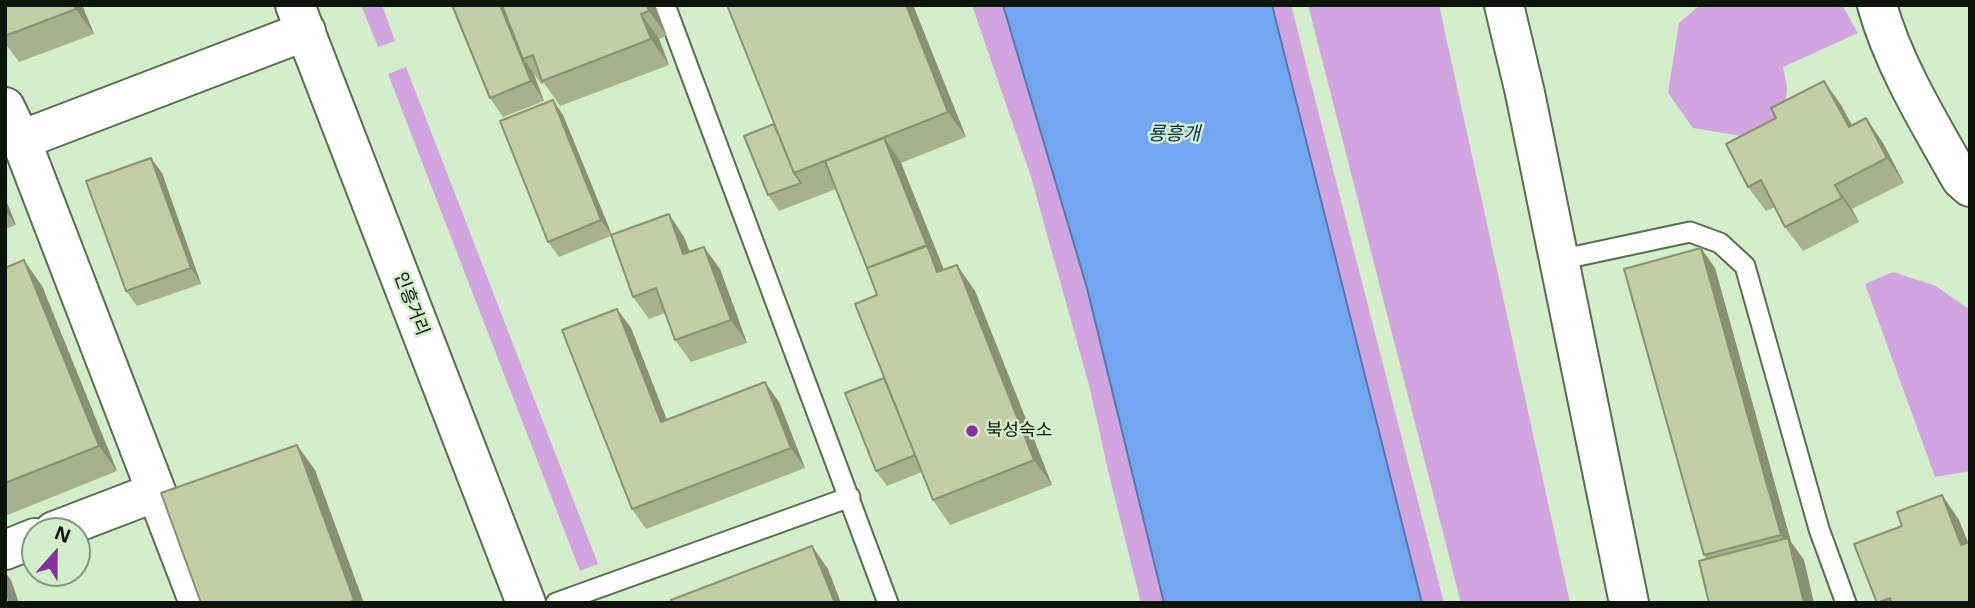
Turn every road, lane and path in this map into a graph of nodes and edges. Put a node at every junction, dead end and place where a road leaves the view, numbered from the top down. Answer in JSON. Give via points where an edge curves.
{"nodes":[{"id":1,"x":665,"y":5,"type":"edge"},
{"id":2,"x":1504,"y":5,"type":"edge"},
{"id":3,"x":1877,"y":5,"type":"edge"},
{"id":4,"x":300,"y":18,"type":"edge"},
{"id":5,"x":13,"y":123,"type":"edge"},
{"id":6,"x":1970,"y":187,"type":"edge"},
{"id":7,"x":1559,"y":260,"type":"junction"},
{"id":8,"x":156,"y":492,"type":"junction"},
{"id":9,"x":850,"y":497,"type":"junction"},
{"id":10,"x":91,"y":517,"type":"edge"},
{"id":11,"x":199,"y":603,"type":"edge"},
{"id":12,"x":526,"y":603,"type":"edge"},
{"id":13,"x":556,"y":603,"type":"edge"},
{"id":14,"x":888,"y":603,"type":"edge"},
{"id":15,"x":1629,"y":603,"type":"edge"},
{"id":16,"x":1846,"y":603,"type":"edge"}],
"edges":[{"from":1,"to":9,"type":"lane"},
{"from":2,"to":7,"type":"street"},
{"from":3,"to":6,"type":"street","via":[[1915,98]]},
{"from":4,"to":5,"type":"street"},
{"from":4,"to":12,"type":"street","name":"인흥거리"},
{"from":5,"to":8,"type":"street"},
{"from":7,"to":15,"type":"street"},
{"from":7,"to":16,"type":"lane","via":[[1690,232],[1720,243],[1745,266],[1819,529]]},
{"from":8,"to":10,"type":"street"},
{"from":8,"to":11,"type":"street"},
{"from":9,"to":13,"type":"lane"},
{"from":9,"to":14,"type":"lane"}]}
